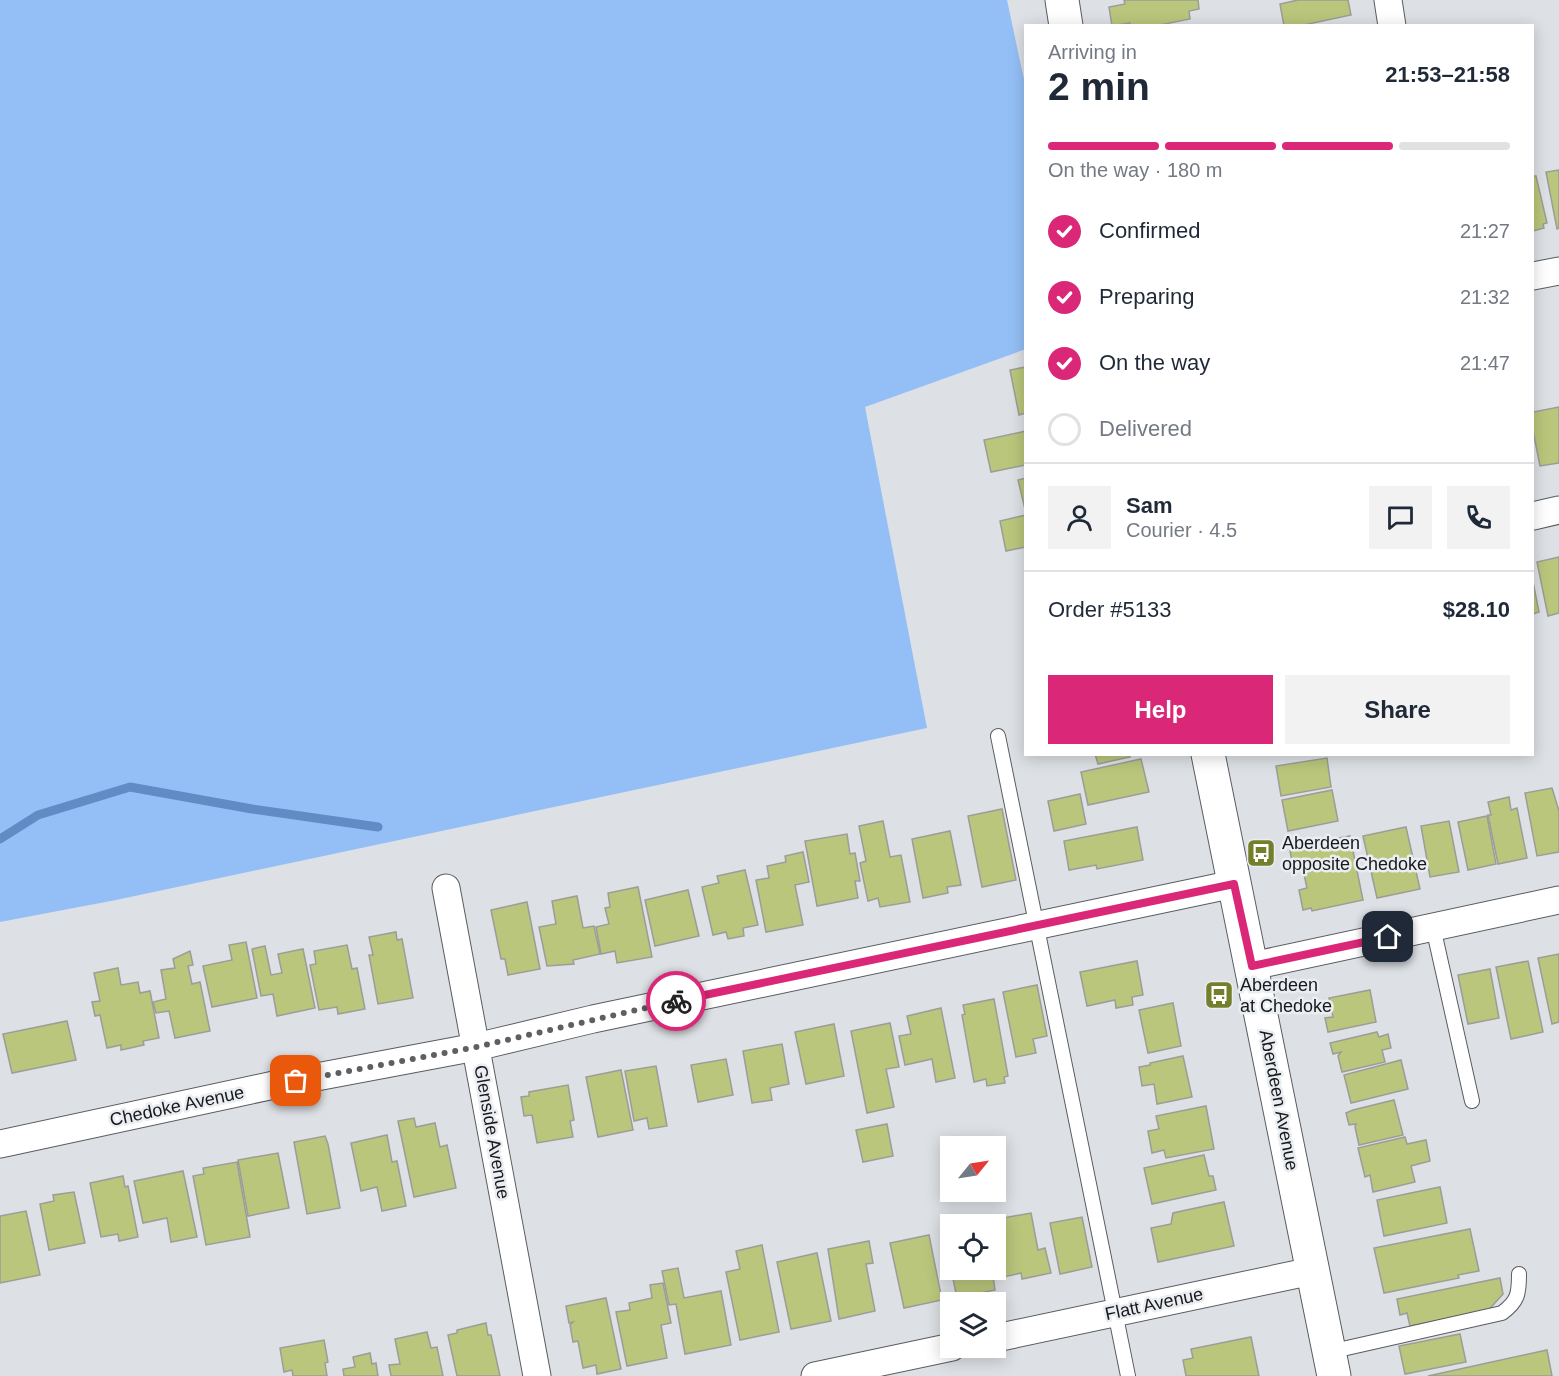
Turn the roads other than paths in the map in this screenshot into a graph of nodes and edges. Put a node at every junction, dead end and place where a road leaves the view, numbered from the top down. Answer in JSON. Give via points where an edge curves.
{"nodes":[{"id":1,"x":1062,"y":0,"type":"edge"},
{"id":2,"x":1388,"y":0,"type":"edge"},
{"id":3,"x":1066,"y":24,"type":"edge"},
{"id":4,"x":1392,"y":24,"type":"edge"},
{"id":5,"x":1559,"y":271,"type":"edge"},
{"id":6,"x":1534,"y":276,"type":"edge"},
{"id":7,"x":1559,"y":510,"type":"edge"},
{"id":8,"x":1534,"y":516,"type":"edge"},
{"id":9,"x":998,"y":736,"type":"dead end"},
{"id":10,"x":1208,"y":756,"type":"edge"},
{"id":11,"x":1234,"y":884,"type":"junction"},
{"id":12,"x":446,"y":888,"type":"dead end"},
{"id":13,"x":1559,"y":900,"type":"edge"},
{"id":14,"x":1038,"y":925,"type":"junction"},
{"id":15,"x":1433,"y":927,"type":"junction"},
{"id":16,"x":1252,"y":966,"type":"junction"},
{"id":17,"x":476,"y":1047,"type":"junction"},
{"id":18,"x":1472,"y":1101,"type":"dead end"},
{"id":19,"x":0,"y":1144,"type":"edge"},
{"id":20,"x":1312,"y":1271,"type":"junction"},
{"id":21,"x":1519,"y":1274,"type":"dead end"},
{"id":22,"x":1116,"y":1312,"type":"junction"},
{"id":23,"x":1006,"y":1336,"type":"edge"},
{"id":24,"x":940,"y":1350,"type":"edge"},
{"id":25,"x":1332,"y":1364,"type":"edge"},
{"id":26,"x":537,"y":1376,"type":"edge"},
{"id":27,"x":815,"y":1376,"type":"edge"},
{"id":28,"x":1128,"y":1376,"type":"edge"}],
"edges":[{"from":1,"to":3,"type":"main road"},
{"from":2,"to":4,"type":"street"},
{"from":5,"to":6,"type":"street"},
{"from":7,"to":8,"type":"street"},
{"from":9,"to":14,"type":"lane"},
{"from":10,"to":11,"type":"main road","name":"Aberdeen Avenue"},
{"from":11,"to":14,"type":"street","name":"Chedoke Avenue"},
{"from":11,"to":16,"type":"main road","name":"Aberdeen Avenue"},
{"from":12,"to":17,"type":"street","name":"Glenside Avenue"},
{"from":13,"to":15,"type":"street"},
{"from":14,"to":17,"type":"street","name":"Chedoke Avenue","via":[[604,1016]]},
{"from":14,"to":22,"type":"lane"},
{"from":15,"to":16,"type":"street"},
{"from":15,"to":18,"type":"lane"},
{"from":16,"to":20,"type":"main road","name":"Aberdeen Avenue"},
{"from":17,"to":19,"type":"street","name":"Chedoke Avenue","via":[[274,1085]]},
{"from":17,"to":26,"type":"street","name":"Glenside Avenue"},
{"from":20,"to":22,"type":"street","name":"Flatt Avenue"},
{"from":20,"to":25,"type":"main road","name":"Aberdeen Avenue"},
{"from":21,"to":25,"type":"lane","via":[[1514,1304],[1502,1313]]},
{"from":22,"to":23,"type":"street","name":"Flatt Avenue"},
{"from":22,"to":28,"type":"lane"},
{"from":24,"to":27,"type":"street"}]}
